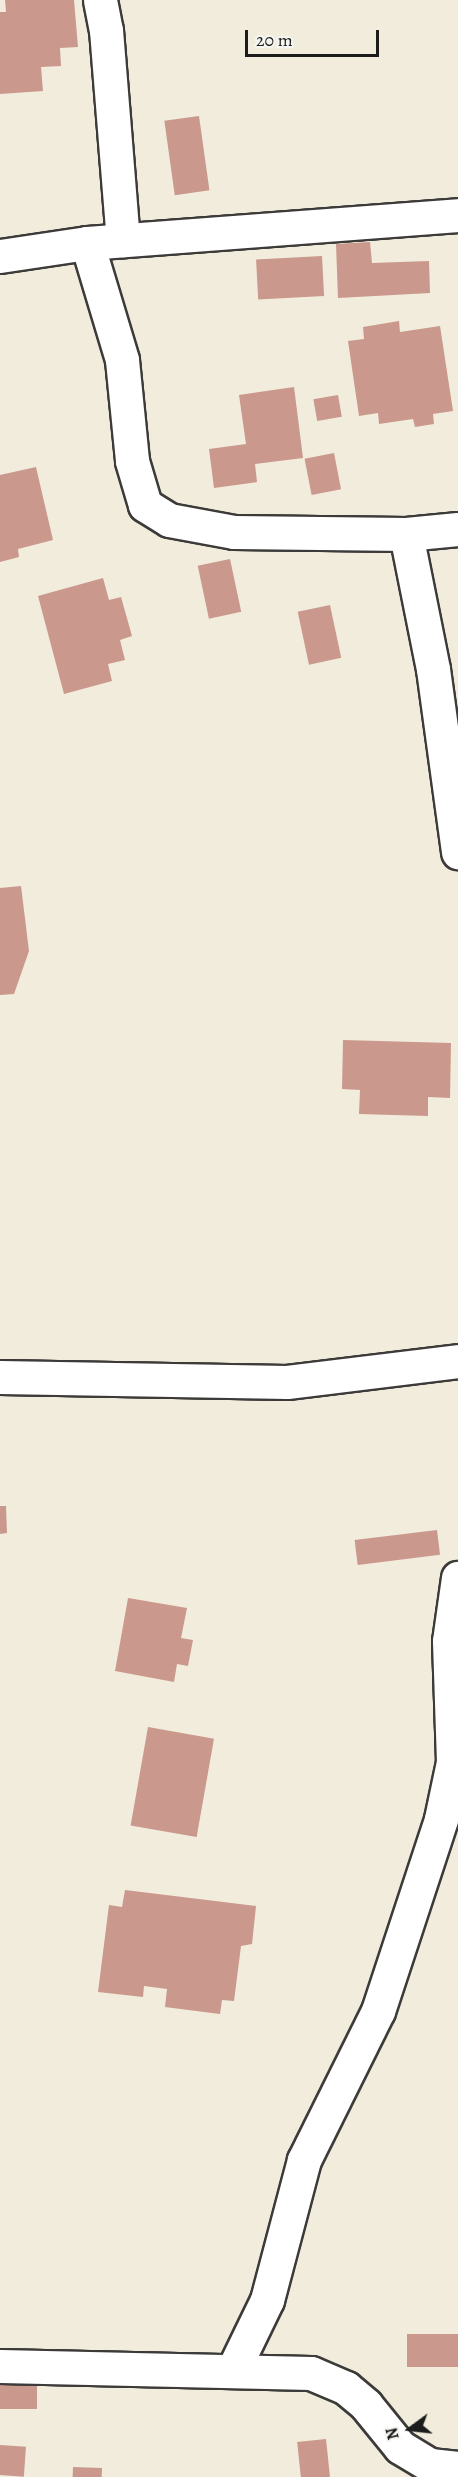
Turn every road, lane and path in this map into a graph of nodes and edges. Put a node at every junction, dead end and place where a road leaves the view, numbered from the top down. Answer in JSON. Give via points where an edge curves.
{"nodes":[{"id":1,"x":100,"y":0,"type":"edge"},
{"id":2,"x":458,"y":214,"type":"edge"},
{"id":3,"x":123,"y":240,"type":"junction"},
{"id":4,"x":87,"y":243,"type":"junction"},
{"id":5,"x":0,"y":256,"type":"edge"},
{"id":6,"x":458,"y":529,"type":"edge"},
{"id":7,"x":406,"y":534,"type":"junction"},
{"id":8,"x":458,"y":852,"type":"edge"},
{"id":9,"x":458,"y":1361,"type":"edge"},
{"id":10,"x":0,"y":1377,"type":"edge"},
{"id":11,"x":458,"y":1578,"type":"edge"},
{"id":12,"x":0,"y":2366,"type":"edge"},
{"id":13,"x":234,"y":2368,"type":"junction"},
{"id":14,"x":458,"y":2468,"type":"edge"}],
"edges":[{"from":1,"to":3,"type":"street","via":[[106,30]]},
{"from":2,"to":3,"type":"street"},
{"from":3,"to":4,"type":"street"},
{"from":4,"to":5,"type":"street"},
{"from":4,"to":7,"type":"street","via":[[122,360],[132,461],[145,505],[169,520],[234,532]]},
{"from":6,"to":7,"type":"street"},
{"from":7,"to":8,"type":"street","via":[[433,669]]},
{"from":9,"to":10,"type":"street","via":[[286,1382]]},
{"from":11,"to":13,"type":"street","via":[[449,1641],[453,1762],[441,1819],[378,2010],[304,2160],[267,2300]]},
{"from":12,"to":13,"type":"street"},
{"from":13,"to":14,"type":"street","via":[[311,2373],[337,2384],[366,2405],[400,2447],[430,2465]]}]}
